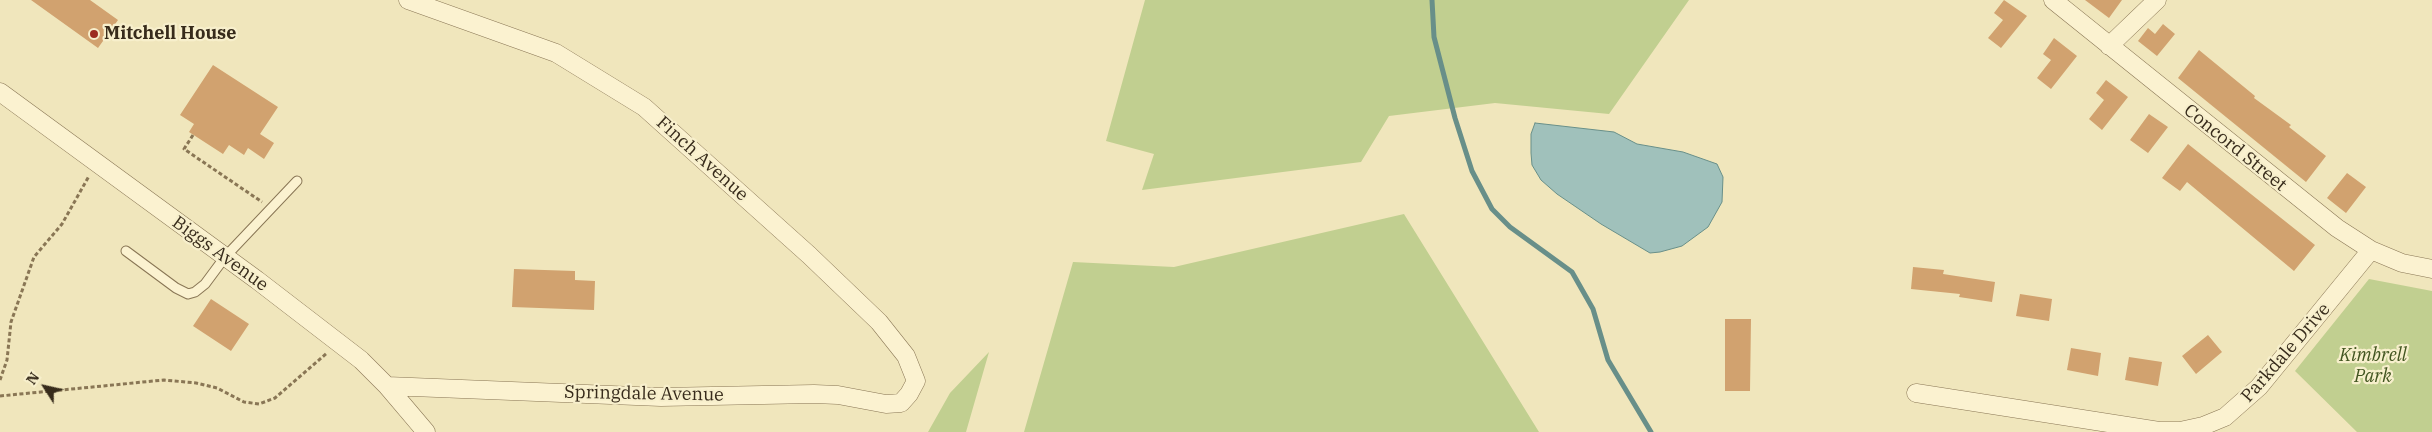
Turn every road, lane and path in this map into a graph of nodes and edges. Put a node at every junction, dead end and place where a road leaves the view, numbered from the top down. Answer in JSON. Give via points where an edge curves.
{"nodes":[{"id":1,"x":408,"y":0,"type":"edge"},
{"id":2,"x":2053,"y":0,"type":"edge"},
{"id":3,"x":2157,"y":0,"type":"edge"},
{"id":4,"x":2109,"y":46,"type":"junction"},
{"id":5,"x":0,"y":92,"type":"edge"},
{"id":6,"x":193,"y":135,"type":"dead end"},
{"id":7,"x":97,"y":164,"type":"junction"},
{"id":8,"x":297,"y":181,"type":"dead end"},
{"id":9,"x":271,"y":208,"type":"junction"},
{"id":10,"x":2370,"y":250,"type":"junction"},
{"id":11,"x":126,"y":251,"type":"dead end"},
{"id":12,"x":225,"y":257,"type":"junction"},
{"id":13,"x":2432,"y":269,"type":"edge"},
{"id":14,"x":338,"y":342,"type":"junction"},
{"id":15,"x":0,"y":380,"type":"edge"},
{"id":16,"x":387,"y":386,"type":"junction"},
{"id":17,"x":1916,"y":392,"type":"dead end"},
{"id":18,"x":0,"y":396,"type":"edge"},
{"id":19,"x":901,"y":403,"type":"joint"},
{"id":20,"x":426,"y":432,"type":"edge"}],
"edges":[{"from":1,"to":19,"type":"street","name":"Finch Avenue","via":[[556,54],[644,107],[879,322],[906,356],[916,380]]},
{"from":2,"to":4,"type":"street","name":"Concord Street"},
{"from":3,"to":4,"type":"street"},
{"from":4,"to":10,"type":"street","name":"Concord Street","via":[[2302,202]]},
{"from":5,"to":7,"type":"street","name":"Biggs Avenue"},
{"from":6,"to":9,"type":"path","via":[[184,149]]},
{"from":7,"to":12,"type":"street","name":"Biggs Avenue"},
{"from":7,"to":15,"type":"path","via":[[62,224],[34,257],[11,322],[7,360]]},
{"from":8,"to":9,"type":"lane"},
{"from":9,"to":12,"type":"lane"},
{"from":10,"to":13,"type":"street","name":"Concord Street","via":[[2402,263]]},
{"from":10,"to":17,"type":"street","name":"Parkdale Drive","via":[[2259,387],[2225,417],[2203,426],[2180,431],[2159,430]]},
{"from":11,"to":12,"type":"lane","via":[[188,294],[206,284]]},
{"from":12,"to":14,"type":"street","name":"Biggs Avenue"},
{"from":14,"to":16,"type":"street","name":"Biggs Avenue"},
{"from":14,"to":18,"type":"path","via":[[275,398],[259,404],[244,402],[217,388],[164,380]]},
{"from":16,"to":19,"type":"street","name":"Springdale Avenue","via":[[661,397],[814,394],[886,404]]},
{"from":16,"to":20,"type":"street","name":"Biggs Avenue"}]}
